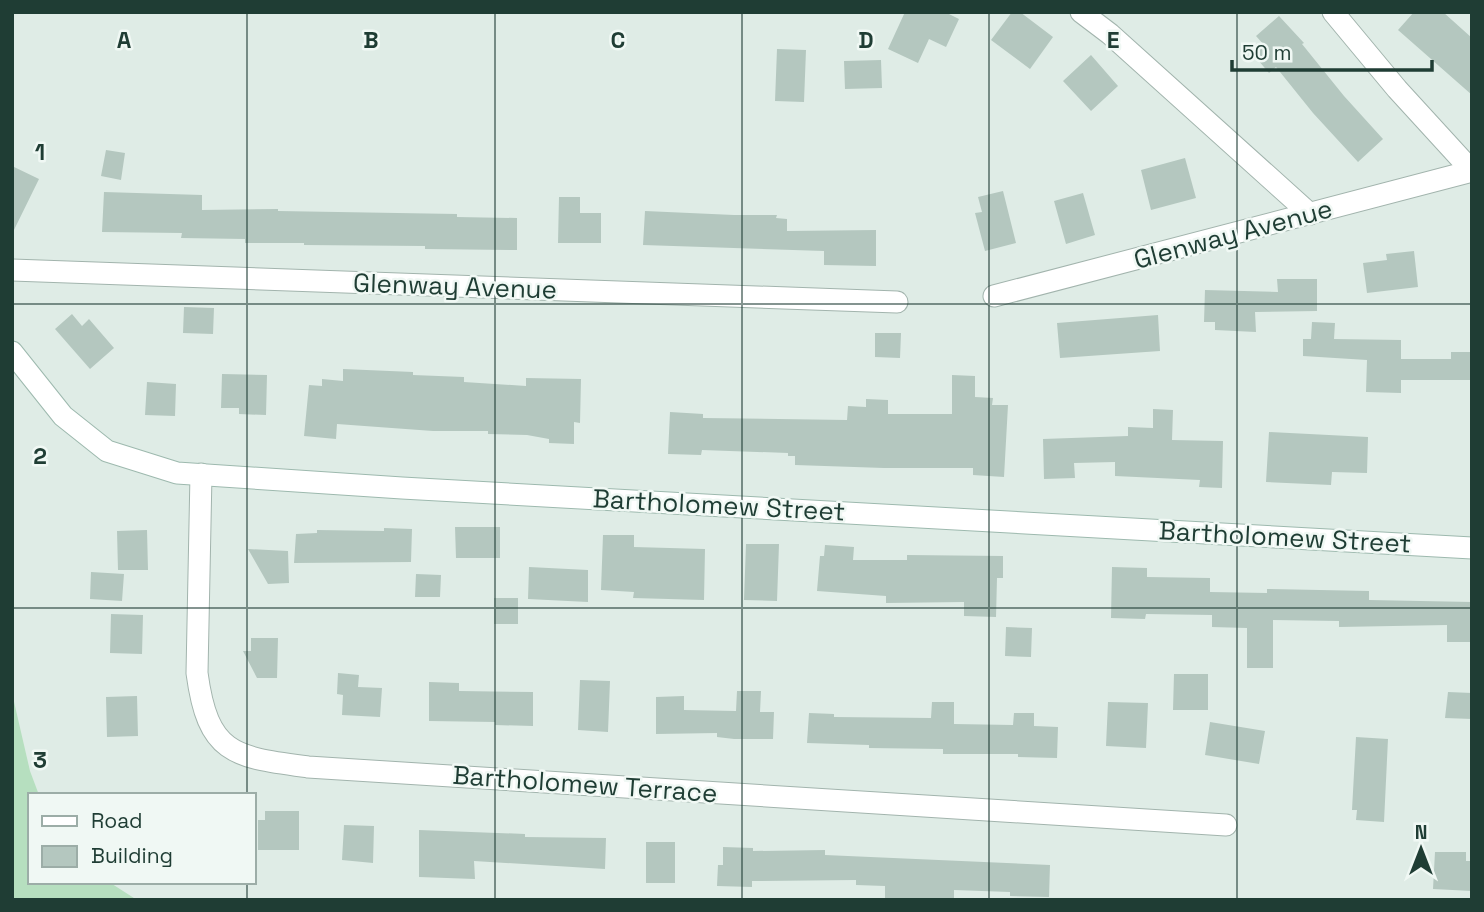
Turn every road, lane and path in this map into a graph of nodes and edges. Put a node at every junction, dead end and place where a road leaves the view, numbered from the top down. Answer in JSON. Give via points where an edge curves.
{"nodes":[{"id":1,"x":1080,"y":12,"type":"edge"},
{"id":2,"x":1333,"y":12,"type":"edge"},
{"id":3,"x":1472,"y":171,"type":"edge"},
{"id":4,"x":1310,"y":214,"type":"junction"},
{"id":5,"x":12,"y":270,"type":"edge"},
{"id":6,"x":994,"y":296,"type":"dead end"},
{"id":7,"x":897,"y":302,"type":"dead end"},
{"id":8,"x":12,"y":352,"type":"edge"},
{"id":9,"x":201,"y":474,"type":"junction"},
{"id":10,"x":1472,"y":548,"type":"edge"},
{"id":11,"x":1226,"y":825,"type":"dead end"}],
"edges":[{"from":1,"to":4,"type":"street"},
{"from":2,"to":3,"type":"street"},
{"from":3,"to":4,"type":"street","name":"Glenway Avenue"},
{"from":4,"to":6,"type":"street","name":"Glenway Avenue"},
{"from":5,"to":7,"type":"street","name":"Glenway Avenue"},
{"from":8,"to":9,"type":"street","name":"Bartholomew Street","via":[[63,416],[107,451],[177,472]]},
{"from":9,"to":10,"type":"street","name":"Bartholomew Street"},
{"from":9,"to":11,"type":"street","name":"Bartholomew Terrace","via":[[197,673],[201,703],[212,729],[226,746],[244,757],[307,767]]}]}
